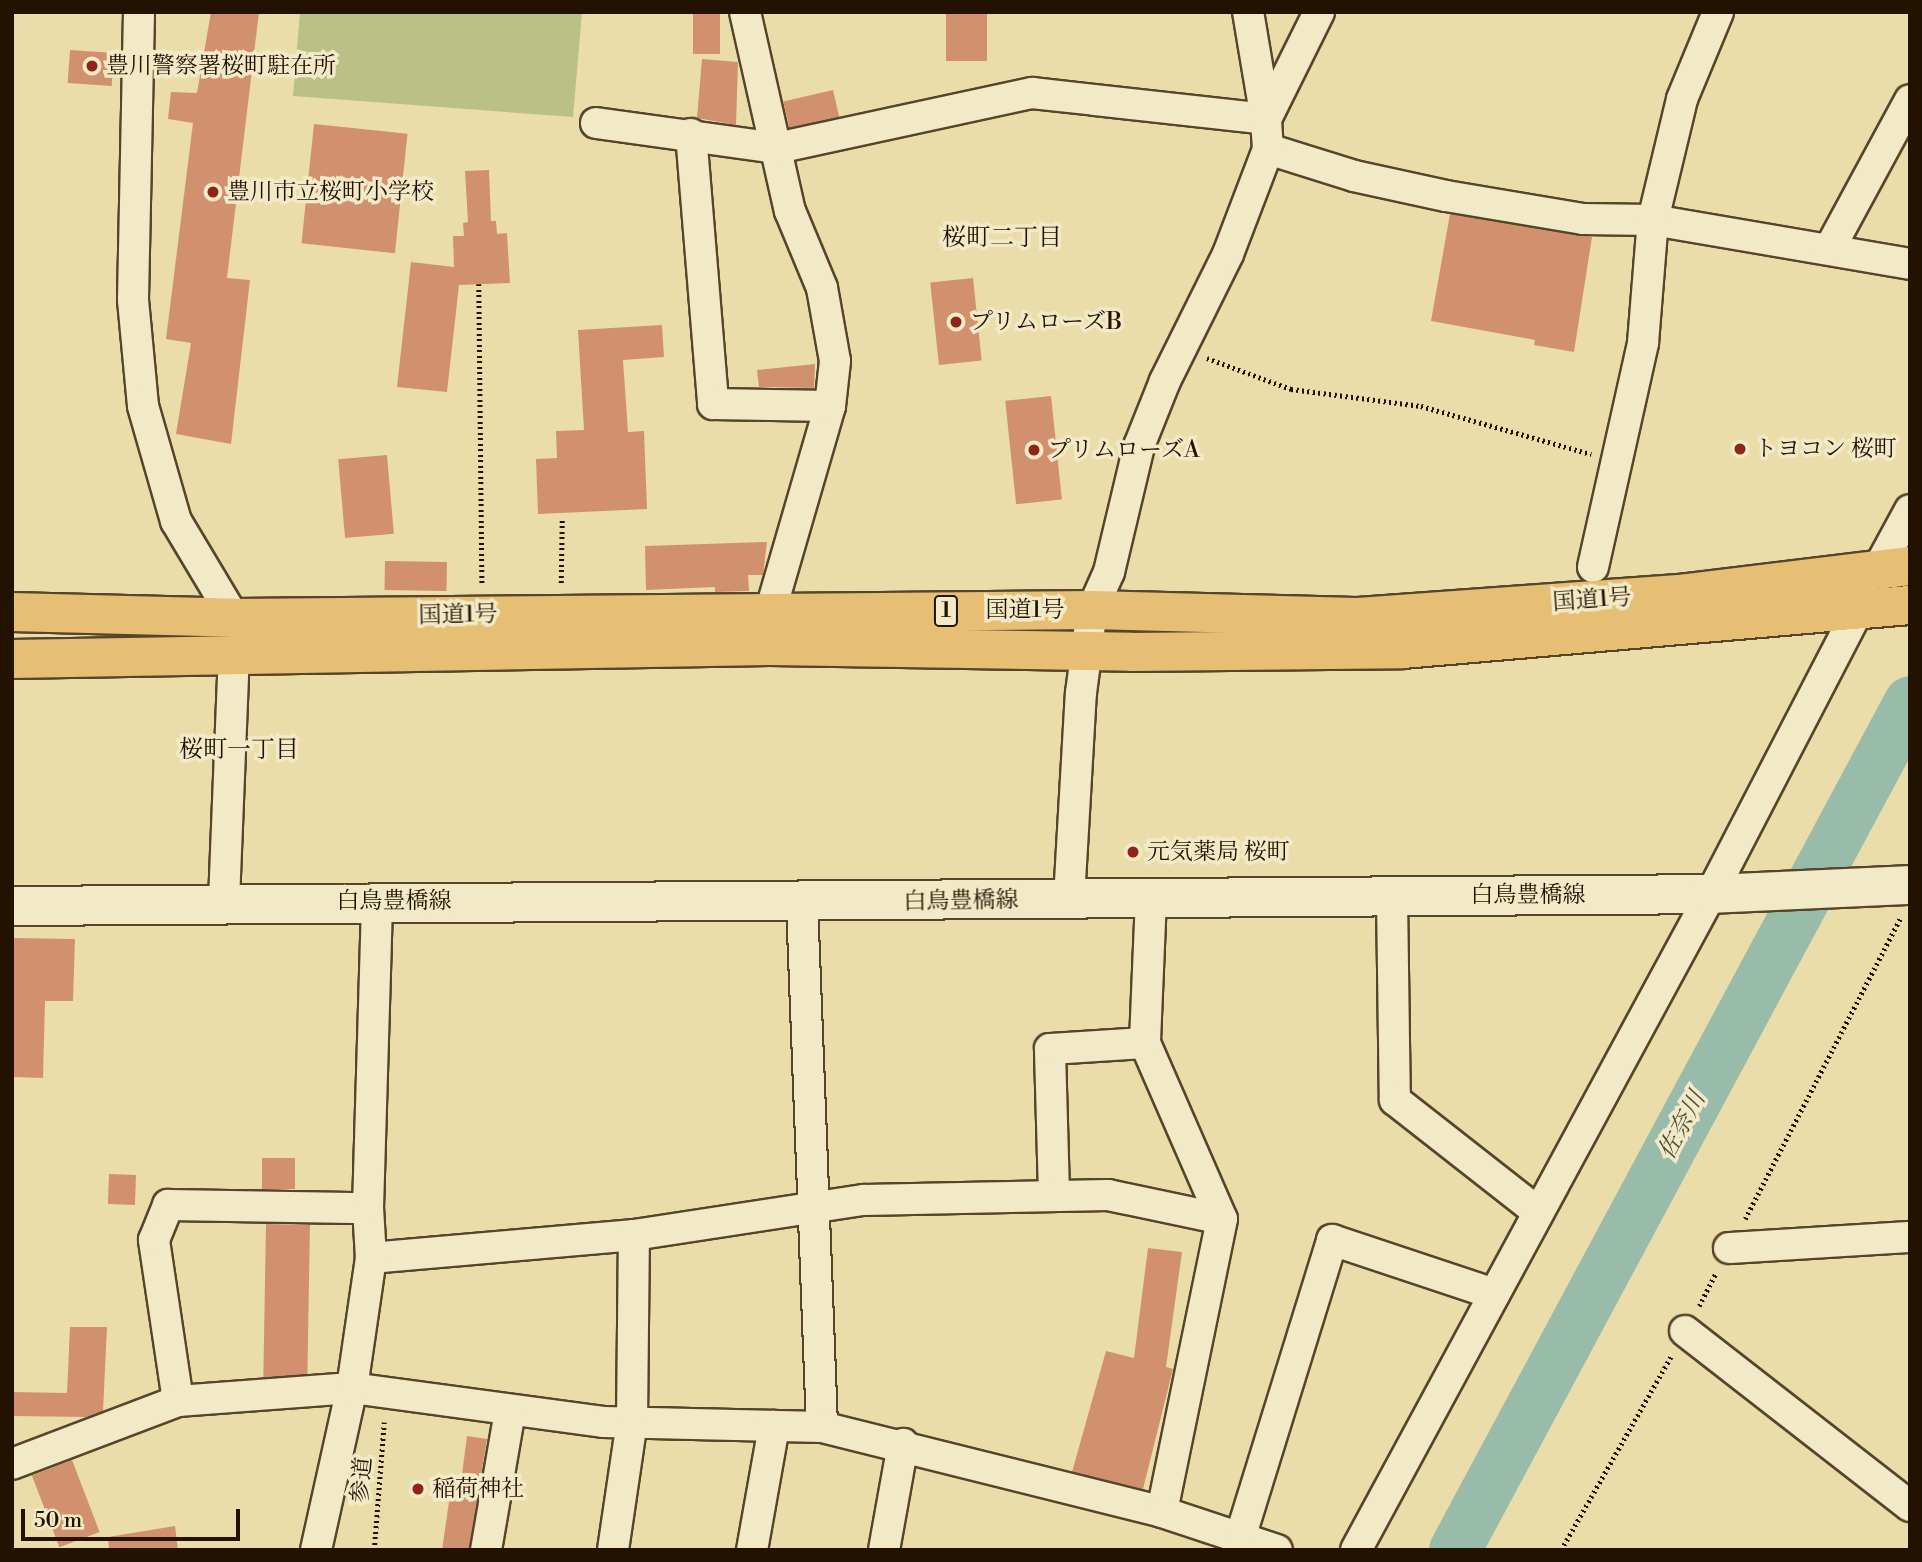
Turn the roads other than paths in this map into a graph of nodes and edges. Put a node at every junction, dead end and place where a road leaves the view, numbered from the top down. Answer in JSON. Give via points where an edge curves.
{"nodes":[{"id":1,"x":139,"y":12,"type":"edge"},
{"id":2,"x":745,"y":12,"type":"edge"},
{"id":3,"x":1248,"y":12,"type":"edge"},
{"id":4,"x":1320,"y":12,"type":"edge"},
{"id":5,"x":1718,"y":12,"type":"edge"},
{"id":6,"x":1910,"y":100,"type":"edge"},
{"id":7,"x":1266,"y":120,"type":"junction"},
{"id":8,"x":596,"y":123,"type":"dead end"},
{"id":9,"x":691,"y":134,"type":"junction"},
{"id":10,"x":777,"y":148,"type":"junction"},
{"id":11,"x":1268,"y":149,"type":"junction"},
{"id":12,"x":1653,"y":220,"type":"junction"},
{"id":13,"x":1830,"y":248,"type":"junction"},
{"id":14,"x":1910,"y":264,"type":"edge"},
{"id":15,"x":830,"y":406,"type":"junction"},
{"id":16,"x":1910,"y":510,"type":"edge"},
{"id":17,"x":1593,"y":567,"type":"dead end"},
{"id":18,"x":1894,"y":568,"type":"edge"},
{"id":19,"x":1910,"y":605,"type":"edge"},
{"id":20,"x":1091,"y":610,"type":"junction"},
{"id":21,"x":1858,"y":611,"type":"junction"},
{"id":22,"x":12,"y":612,"type":"edge"},
{"id":23,"x":770,"y":612,"type":"junction"},
{"id":24,"x":234,"y":618,"type":"junction"},
{"id":25,"x":1086,"y":651,"type":"junction"},
{"id":26,"x":234,"y":657,"type":"junction"},
{"id":27,"x":12,"y":659,"type":"edge"},
{"id":28,"x":1711,"y":894,"type":"junction"},
{"id":29,"x":1392,"y":897,"type":"junction"},
{"id":30,"x":1151,"y":898,"type":"junction"},
{"id":31,"x":1907,"y":898,"type":"edge"},
{"id":32,"x":1069,"y":899,"type":"junction"},
{"id":33,"x":224,"y":901,"type":"junction"},
{"id":34,"x":377,"y":901,"type":"junction"},
{"id":35,"x":802,"y":903,"type":"junction"},
{"id":36,"x":12,"y":906,"type":"edge"},
{"id":37,"x":1145,"y":1043,"type":"junction"},
{"id":38,"x":1054,"y":1194,"type":"junction"},
{"id":39,"x":368,"y":1208,"type":"junction"},
{"id":40,"x":811,"y":1209,"type":"junction"},
{"id":41,"x":1538,"y":1212,"type":"junction"},
{"id":42,"x":1222,"y":1219,"type":"junction"},
{"id":43,"x":634,"y":1235,"type":"junction"},
{"id":44,"x":1910,"y":1237,"type":"edge"},
{"id":45,"x":1730,"y":1248,"type":"road end"},
{"id":46,"x":371,"y":1258,"type":"junction"},
{"id":47,"x":1494,"y":1294,"type":"junction"},
{"id":48,"x":1685,"y":1331,"type":"road end"},
{"id":49,"x":352,"y":1388,"type":"junction"},
{"id":50,"x":178,"y":1401,"type":"junction"},
{"id":51,"x":510,"y":1411,"type":"junction"},
{"id":52,"x":632,"y":1421,"type":"junction"},
{"id":53,"x":774,"y":1426,"type":"junction"},
{"id":54,"x":822,"y":1427,"type":"junction"},
{"id":55,"x":903,"y":1444,"type":"junction"},
{"id":56,"x":12,"y":1464,"type":"edge"},
{"id":57,"x":1910,"y":1506,"type":"edge"},
{"id":58,"x":1162,"y":1511,"type":"junction"},
{"id":59,"x":1240,"y":1538,"type":"junction"},
{"id":60,"x":316,"y":1550,"type":"edge"},
{"id":61,"x":486,"y":1550,"type":"edge"},
{"id":62,"x":613,"y":1550,"type":"edge"},
{"id":63,"x":752,"y":1550,"type":"edge"},
{"id":64,"x":884,"y":1550,"type":"edge"},
{"id":65,"x":1277,"y":1550,"type":"edge"},
{"id":66,"x":1356,"y":1550,"type":"edge"}],
"edges":[{"from":1,"to":24,"type":"street","via":[[133,299],[143,406],[176,521]]},
{"from":2,"to":10,"type":"street"},
{"from":3,"to":7,"type":"street"},
{"from":4,"to":7,"type":"street"},
{"from":5,"to":12,"type":"street","via":[[1682,99]]},
{"from":6,"to":13,"type":"street"},
{"from":7,"to":10,"type":"street","via":[[1032,93]]},
{"from":7,"to":11,"type":"street"},
{"from":8,"to":9,"type":"street"},
{"from":9,"to":10,"type":"street"},
{"from":9,"to":15,"type":"street","via":[[713,404]]},
{"from":10,"to":15,"type":"street","via":[[790,211],[822,288],[835,361]]},
{"from":11,"to":12,"type":"street","via":[[1354,176],[1446,196],[1583,219]]},
{"from":11,"to":20,"type":"street","via":[[1228,254],[1165,381],[1139,446],[1109,572]]},
{"from":12,"to":13,"type":"street"},
{"from":12,"to":17,"type":"street","via":[[1643,343]]},
{"from":13,"to":14,"type":"street"},
{"from":15,"to":23,"type":"street"},
{"from":16,"to":18,"type":"street"},
{"from":18,"to":20,"type":"highway","name":"国道1号","number":"1","via":[[1687,593],[1356,617]]},
{"from":19,"to":21,"type":"highway","name":"国道1号","number":"1"},
{"from":20,"to":23,"type":"highway","name":"国道1号","number":"1"},
{"from":20,"to":25,"type":"street"},
{"from":21,"to":25,"type":"highway","name":"国道1号","number":"1","via":[[1403,649]]},
{"from":21,"to":28,"type":"street"},
{"from":22,"to":24,"type":"highway","name":"国道1号","number":"1"},
{"from":23,"to":24,"type":"highway","name":"国道1号","number":"1"},
{"from":25,"to":26,"type":"highway","name":"国道1号","number":"1","via":[[769,646]]},
{"from":25,"to":32,"type":"street"},
{"from":26,"to":27,"type":"highway","name":"国道1号","number":"1"},
{"from":26,"to":33,"type":"street"},
{"from":28,"to":29,"type":"main road","name":"白鳥豊橋線"},
{"from":28,"to":31,"type":"main road","name":"白鳥豊橋線"},
{"from":28,"to":41,"type":"street"},
{"from":29,"to":30,"type":"main road","name":"白鳥豊橋線"},
{"from":29,"to":41,"type":"street","via":[[1395,1100]]},
{"from":30,"to":32,"type":"main road","name":"白鳥豊橋線"},
{"from":30,"to":37,"type":"street"},
{"from":32,"to":35,"type":"main road","name":"白鳥豊橋線"},
{"from":33,"to":34,"type":"main road","name":"白鳥豊橋線"},
{"from":33,"to":36,"type":"main road","name":"白鳥豊橋線"},
{"from":34,"to":35,"type":"main road","name":"白鳥豊橋線"},
{"from":34,"to":39,"type":"street"},
{"from":35,"to":40,"type":"street"},
{"from":37,"to":38,"type":"street","via":[[1050,1049]]},
{"from":37,"to":42,"type":"street"},
{"from":38,"to":40,"type":"street","via":[[864,1200]]},
{"from":38,"to":42,"type":"street","via":[[1108,1195]]},
{"from":39,"to":46,"type":"street"},
{"from":39,"to":50,"type":"street","via":[[168,1205],[154,1240]]},
{"from":40,"to":43,"type":"street"},
{"from":40,"to":54,"type":"street"},
{"from":41,"to":47,"type":"street"},
{"from":42,"to":58,"type":"street"},
{"from":43,"to":46,"type":"street"},
{"from":43,"to":52,"type":"street"},
{"from":44,"to":45,"type":"street"},
{"from":46,"to":49,"type":"street"},
{"from":47,"to":59,"type":"street","via":[[1332,1240]]},
{"from":47,"to":66,"type":"street"},
{"from":48,"to":57,"type":"street"},
{"from":49,"to":50,"type":"street"},
{"from":49,"to":51,"type":"street"},
{"from":49,"to":60,"type":"street"},
{"from":50,"to":56,"type":"street"},
{"from":51,"to":52,"type":"street"},
{"from":51,"to":61,"type":"street"},
{"from":52,"to":53,"type":"street"},
{"from":52,"to":62,"type":"street"},
{"from":53,"to":54,"type":"street"},
{"from":53,"to":63,"type":"street"},
{"from":54,"to":55,"type":"street"},
{"from":55,"to":58,"type":"street"},
{"from":55,"to":64,"type":"street"},
{"from":58,"to":59,"type":"street"},
{"from":59,"to":65,"type":"street"}]}
